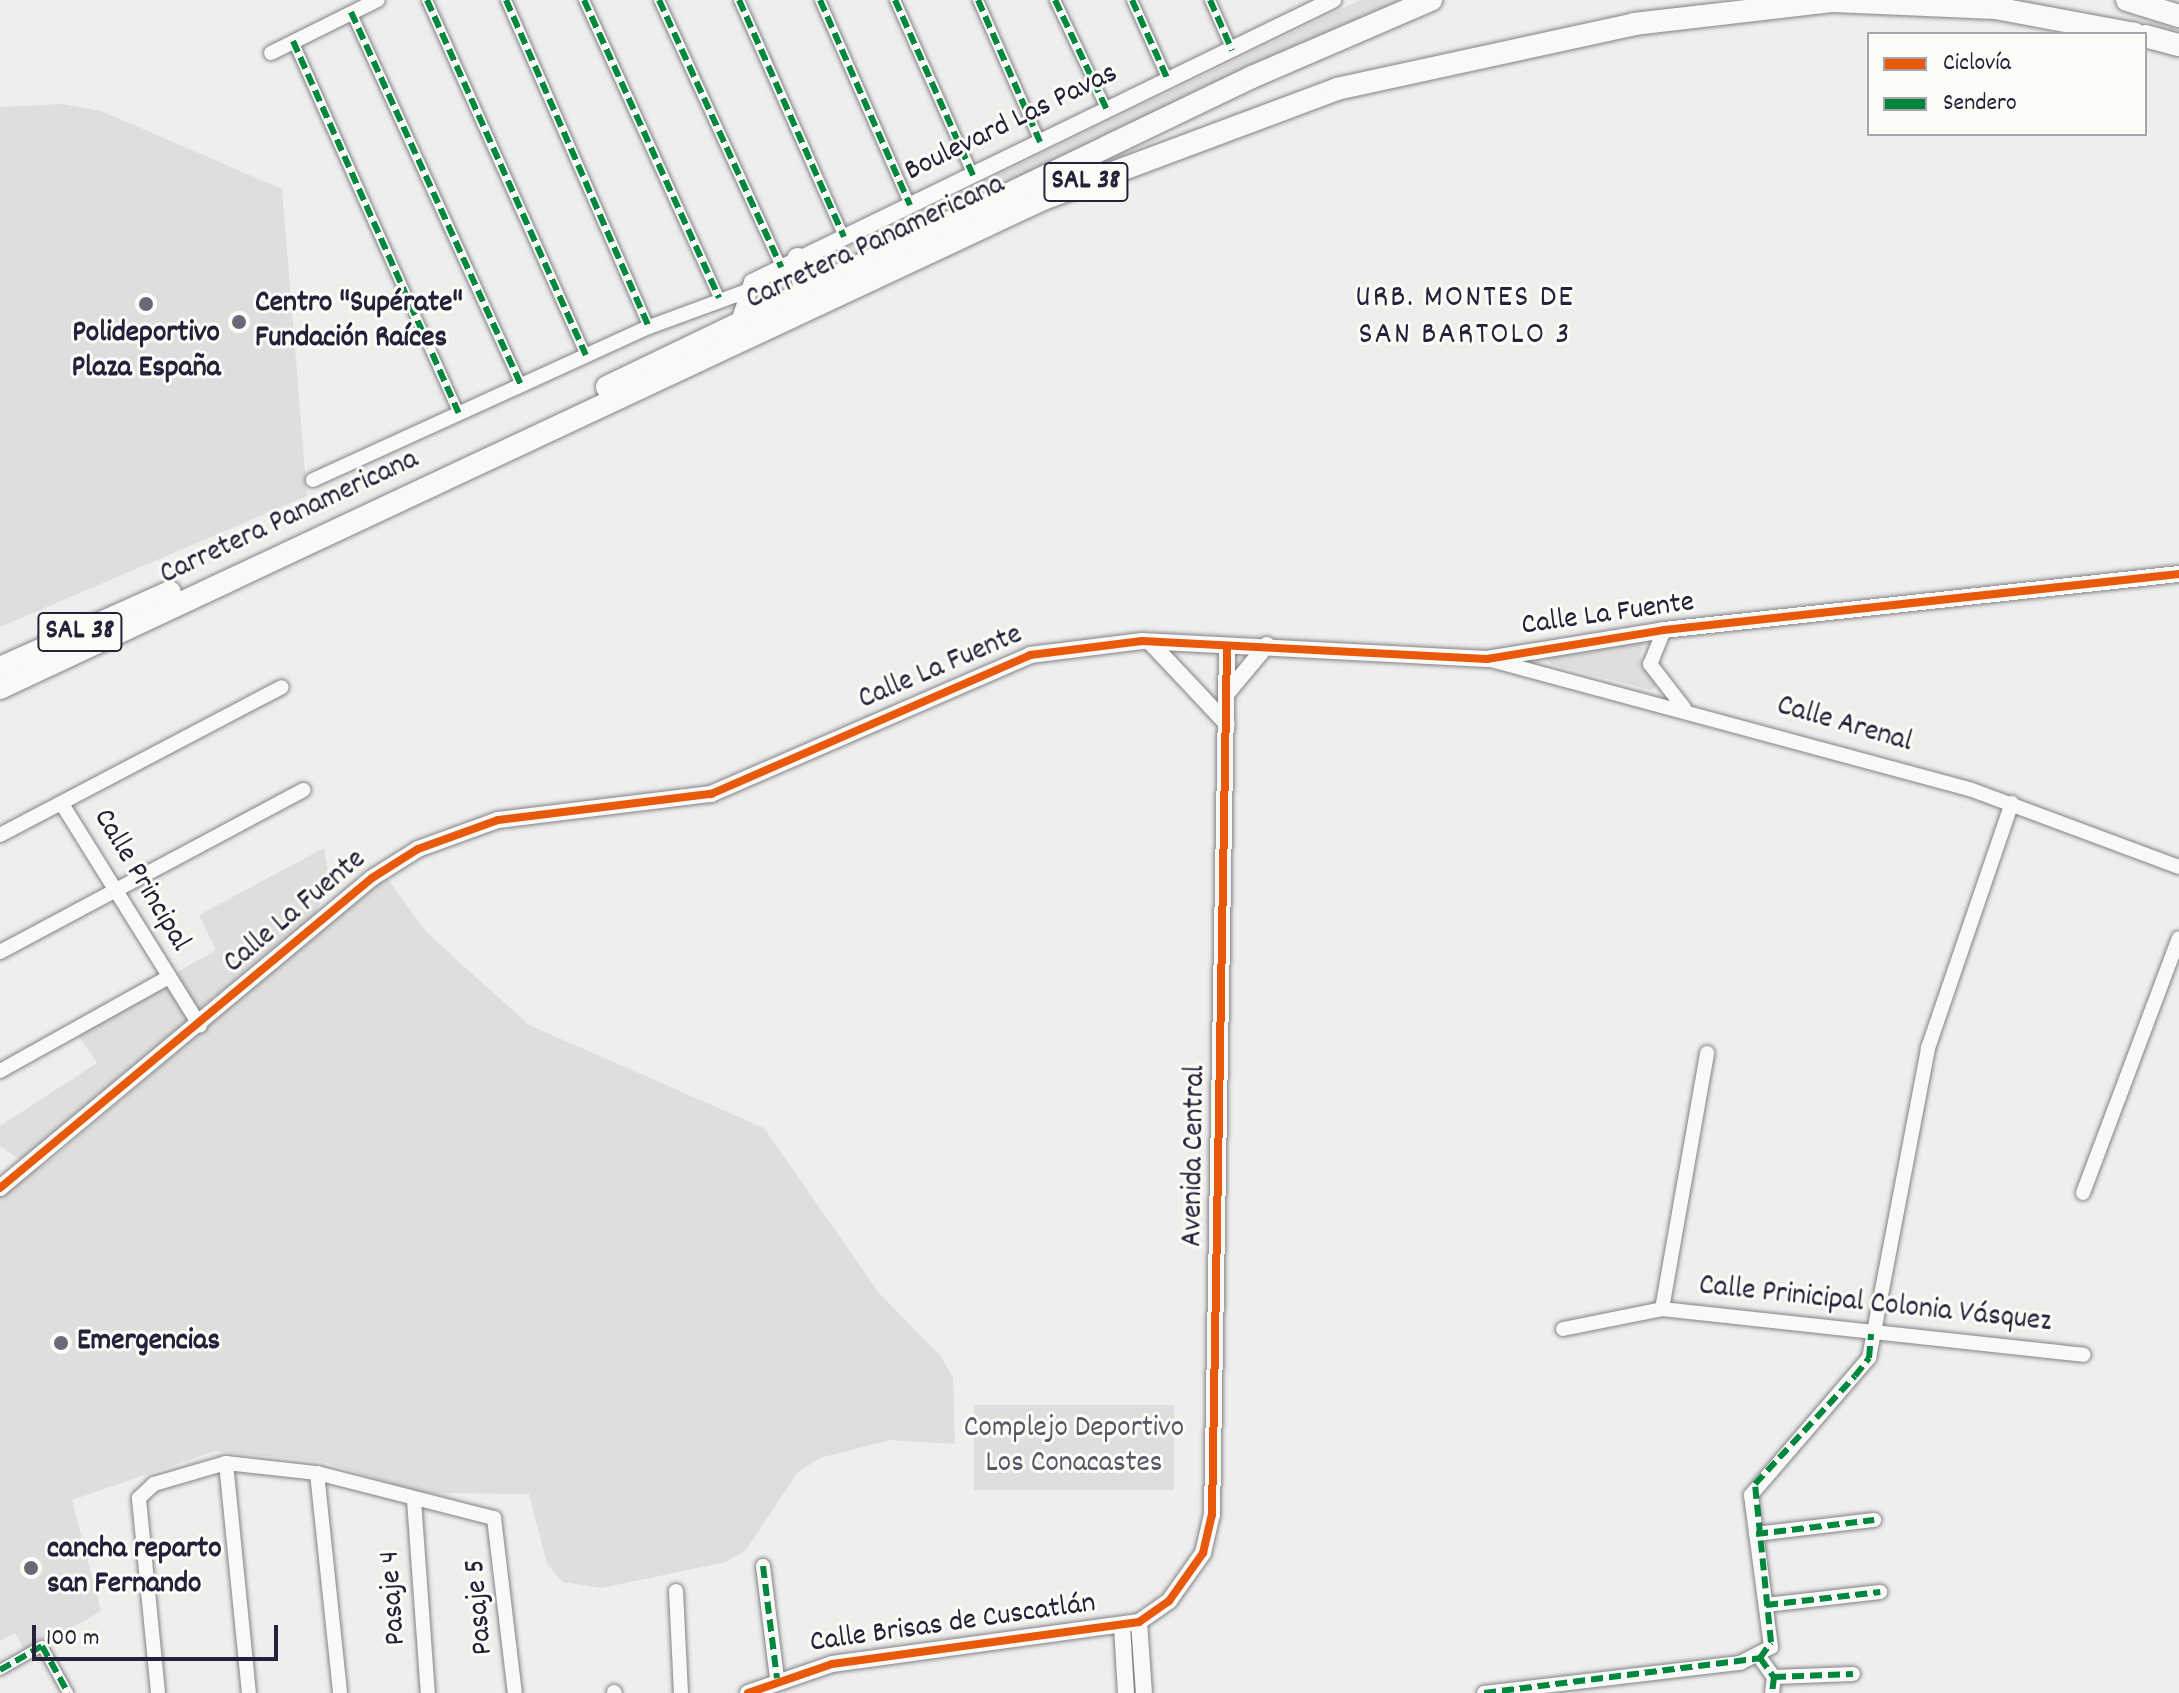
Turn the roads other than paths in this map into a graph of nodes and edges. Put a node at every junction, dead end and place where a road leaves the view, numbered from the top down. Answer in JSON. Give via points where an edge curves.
{"nodes":[{"id":1,"x":378,"y":0,"type":"edge"},
{"id":2,"x":427,"y":0,"type":"edge"},
{"id":3,"x":506,"y":0,"type":"edge"},
{"id":4,"x":584,"y":0,"type":"edge"},
{"id":5,"x":659,"y":0,"type":"edge"},
{"id":6,"x":739,"y":0,"type":"edge"},
{"id":7,"x":820,"y":0,"type":"edge"},
{"id":8,"x":895,"y":0,"type":"edge"},
{"id":9,"x":978,"y":0,"type":"edge"},
{"id":10,"x":1055,"y":0,"type":"edge"},
{"id":11,"x":1132,"y":0,"type":"edge"},
{"id":12,"x":1210,"y":0,"type":"edge"},
{"id":13,"x":1333,"y":0,"type":"edge"},
{"id":14,"x":1431,"y":0,"type":"edge"},
{"id":15,"x":2127,"y":0,"type":"edge"},
{"id":16,"x":1312,"y":5,"type":"edge"},
{"id":17,"x":351,"y":12,"type":"junction"},
{"id":18,"x":2179,"y":16,"type":"edge"},
{"id":19,"x":2124,"y":32,"type":"edge"},
{"id":20,"x":2147,"y":37,"type":"edge"},
{"id":21,"x":293,"y":41,"type":"junction"},
{"id":22,"x":2179,"y":45,"type":"edge"},
{"id":23,"x":1232,"y":50,"type":"junction"},
{"id":24,"x":271,"y":53,"type":"dead end"},
{"id":25,"x":1168,"y":80,"type":"junction"},
{"id":26,"x":1107,"y":110,"type":"junction"},
{"id":27,"x":1040,"y":142,"type":"junction"},
{"id":28,"x":973,"y":175,"type":"junction"},
{"id":29,"x":910,"y":205,"type":"junction"},
{"id":30,"x":844,"y":237,"type":"junction"},
{"id":31,"x":790,"y":263,"type":"junction"},
{"id":32,"x":805,"y":290,"type":"junction"},
{"id":33,"x":747,"y":291,"type":"junction"},
{"id":34,"x":719,"y":298,"type":"junction"},
{"id":35,"x":740,"y":319,"type":"junction"},
{"id":36,"x":649,"y":327,"type":"junction"},
{"id":37,"x":586,"y":355,"type":"junction"},
{"id":38,"x":521,"y":385,"type":"junction"},
{"id":39,"x":459,"y":413,"type":"junction"},
{"id":40,"x":313,"y":480,"type":"dead end"},
{"id":41,"x":2179,"y":574,"type":"edge"},
{"id":42,"x":160,"y":596,"type":"junction"},
{"id":43,"x":1664,"y":630,"type":"junction"},
{"id":44,"x":109,"y":637,"type":"junction"},
{"id":45,"x":1150,"y":642,"type":"junction"},
{"id":46,"x":1267,"y":645,"type":"junction"},
{"id":47,"x":1227,"y":646,"type":"junction"},
{"id":48,"x":0,"y":657,"type":"edge"},
{"id":49,"x":1487,"y":659,"type":"junction"},
{"id":50,"x":0,"y":668,"type":"edge"},
{"id":51,"x":282,"y":687,"type":"dead end"},
{"id":52,"x":0,"y":688,"type":"edge"},
{"id":53,"x":1228,"y":692,"type":"junction"},
{"id":54,"x":0,"y":704,"type":"edge"},
{"id":55,"x":1684,"y":708,"type":"junction"},
{"id":56,"x":1227,"y":724,"type":"junction"},
{"id":57,"x":304,"y":790,"type":"dead end"},
{"id":58,"x":2012,"y":803,"type":"junction"},
{"id":59,"x":62,"y":804,"type":"junction"},
{"id":60,"x":0,"y":835,"type":"edge"},
{"id":61,"x":2179,"y":867,"type":"edge"},
{"id":62,"x":115,"y":887,"type":"junction"},
{"id":63,"x":2179,"y":938,"type":"edge"},
{"id":64,"x":0,"y":952,"type":"edge"},
{"id":65,"x":169,"y":977,"type":"junction"},
{"id":66,"x":200,"y":1026,"type":"junction"},
{"id":67,"x":1707,"y":1053,"type":"dead end"},
{"id":68,"x":0,"y":1071,"type":"edge"},
{"id":69,"x":0,"y":1188,"type":"edge"},
{"id":70,"x":2083,"y":1193,"type":"dead end"},
{"id":71,"x":1662,"y":1309,"type":"junction"},
{"id":72,"x":1563,"y":1329,"type":"dead end"},
{"id":73,"x":1871,"y":1334,"type":"junction"},
{"id":74,"x":2083,"y":1355,"type":"dead end"},
{"id":75,"x":226,"y":1463,"type":"junction"},
{"id":76,"x":317,"y":1473,"type":"junction"},
{"id":77,"x":414,"y":1500,"type":"junction"},
{"id":78,"x":1874,"y":1520,"type":"dead end"},
{"id":79,"x":1756,"y":1534,"type":"junction"},
{"id":80,"x":763,"y":1566,"type":"dead end"},
{"id":81,"x":676,"y":1591,"type":"dead end"},
{"id":82,"x":1880,"y":1592,"type":"dead end"},
{"id":83,"x":1766,"y":1605,"type":"junction"},
{"id":84,"x":1139,"y":1622,"type":"junction"},
{"id":85,"x":1122,"y":1626,"type":"junction"},
{"id":86,"x":1760,"y":1658,"type":"junction"},
{"id":87,"x":0,"y":1670,"type":"edge"},
{"id":88,"x":1853,"y":1674,"type":"dead end"},
{"id":89,"x":1774,"y":1677,"type":"junction"},
{"id":90,"x":777,"y":1678,"type":"junction"},
{"id":91,"x":68,"y":1693,"type":"edge"},
{"id":92,"x":158,"y":1693,"type":"edge"},
{"id":93,"x":249,"y":1693,"type":"edge"},
{"id":94,"x":340,"y":1693,"type":"edge"},
{"id":95,"x":428,"y":1693,"type":"edge"},
{"id":96,"x":515,"y":1693,"type":"edge"},
{"id":97,"x":681,"y":1693,"type":"edge"},
{"id":98,"x":748,"y":1693,"type":"edge"},
{"id":99,"x":1126,"y":1693,"type":"edge"},
{"id":100,"x":1144,"y":1693,"type":"edge"},
{"id":101,"x":1484,"y":1693,"type":"edge"},
{"id":102,"x":1772,"y":1693,"type":"edge"}],
"edges":[{"from":1,"to":17,"type":"street"},
{"from":2,"to":37,"type":"street"},
{"from":3,"to":36,"type":"street"},
{"from":4,"to":34,"type":"street"},
{"from":5,"to":31,"type":"street"},
{"from":6,"to":30,"type":"street"},
{"from":7,"to":29,"type":"street"},
{"from":8,"to":28,"type":"street"},
{"from":9,"to":27,"type":"street"},
{"from":10,"to":26,"type":"street"},
{"from":11,"to":25,"type":"street"},
{"from":12,"to":23,"type":"street"},
{"from":13,"to":16,"type":"street","name":"Boulevard Las Pavas"},
{"from":14,"to":32,"type":"highway","name":"Carretera Panamericana","number":"SAL 38"},
{"from":15,"to":18,"type":"highway"},
{"from":16,"to":23,"type":"street","name":"Boulevard Las Pavas"},
{"from":17,"to":21,"type":"street"},
{"from":17,"to":38,"type":"street"},
{"from":19,"to":44,"type":"highway","name":"Carretera Panamericana","number":"SAL 38","via":[[1995,8],[1808,2],[1572,35],[1337,89],[1043,199]]},
{"from":20,"to":22,"type":"highway"},
{"from":21,"to":24,"type":"street"},
{"from":21,"to":39,"type":"street"},
{"from":23,"to":25,"type":"street","name":"Boulevard Las Pavas"},
{"from":25,"to":26,"type":"street","name":"Boulevard Las Pavas"},
{"from":26,"to":27,"type":"street","name":"Boulevard Las Pavas"},
{"from":27,"to":28,"type":"street","name":"Boulevard Las Pavas"},
{"from":28,"to":29,"type":"street","name":"Boulevard Las Pavas"},
{"from":29,"to":30,"type":"street","name":"Boulevard Las Pavas"},
{"from":30,"to":31,"type":"street","name":"Boulevard Las Pavas"},
{"from":31,"to":32,"type":"highway"},
{"from":31,"to":33,"type":"street","name":"Boulevard Las Pavas"},
{"from":32,"to":35,"type":"highway","name":"Carretera Panamericana","number":"SAL 38"},
{"from":33,"to":34,"type":"street"},
{"from":33,"to":35,"type":"street"},
{"from":34,"to":36,"type":"street"},
{"from":35,"to":42,"type":"highway","name":"Carretera Panamericana","number":"SAL 38"},
{"from":36,"to":37,"type":"street"},
{"from":37,"to":38,"type":"street"},
{"from":38,"to":39,"type":"street"},
{"from":39,"to":40,"type":"street"},
{"from":41,"to":43,"type":"street","name":"Calle La Fuente"},
{"from":42,"to":48,"type":"highway"},
{"from":42,"to":50,"type":"highway","number":"SAL 38"},
{"from":43,"to":49,"type":"street","name":"Calle La Fuente"},
{"from":43,"to":55,"type":"street","via":[[1650,664]]},
{"from":44,"to":52,"type":"highway","number":"SAL 38"},
{"from":44,"to":54,"type":"highway"},
{"from":45,"to":47,"type":"street","name":"Calle La Fuente"},
{"from":45,"to":56,"type":"street"},
{"from":45,"to":66,"type":"street","name":"Calle La Fuente","via":[[1073,646],[1003,663],[711,794],[498,820],[444,837],[372,878]]},
{"from":46,"to":47,"type":"street","name":"Calle La Fuente"},
{"from":46,"to":49,"type":"street","name":"Calle La Fuente"},
{"from":46,"to":53,"type":"street"},
{"from":47,"to":53,"type":"street","name":"Avenida Central"},
{"from":49,"to":55,"type":"street","name":"Calle Arenal"},
{"from":51,"to":59,"type":"street"},
{"from":53,"to":56,"type":"street","name":"Avenida Central"},
{"from":55,"to":58,"type":"street","name":"Calle Arenal"},
{"from":56,"to":84,"type":"street","name":"Avenida Central","via":[[1212,1515],[1203,1553],[1184,1584]]},
{"from":57,"to":62,"type":"street"},
{"from":58,"to":61,"type":"street","name":"Calle Arenal"},
{"from":58,"to":73,"type":"street","via":[[1928,1048]]},
{"from":59,"to":60,"type":"street"},
{"from":59,"to":62,"type":"street","name":"Calle Principal"},
{"from":62,"to":64,"type":"street"},
{"from":62,"to":65,"type":"street","name":"Calle Principal"},
{"from":63,"to":70,"type":"street"},
{"from":65,"to":66,"type":"street","name":"Calle Principal"},
{"from":65,"to":68,"type":"street"},
{"from":66,"to":69,"type":"street","name":"Calle La Fuente"},
{"from":67,"to":71,"type":"street"},
{"from":71,"to":72,"type":"street","name":"Calle Prinicipal Colonia Vásquez"},
{"from":71,"to":73,"type":"street","name":"Calle Prinicipal Colonia Vásquez"},
{"from":73,"to":74,"type":"street","name":"Calle Prinicipal Colonia Vásquez"},
{"from":73,"to":79,"type":"street","via":[[1869,1358],[1755,1484]]},
{"from":75,"to":76,"type":"street"},
{"from":75,"to":92,"type":"street","via":[[143,1489]]},
{"from":75,"to":93,"type":"street"},
{"from":76,"to":77,"type":"street"},
{"from":76,"to":94,"type":"street"},
{"from":77,"to":95,"type":"street","name":"Pasaje 4"},
{"from":77,"to":96,"type":"street","name":"Pasaje 5","via":[[494,1518]]},
{"from":78,"to":79,"type":"street"},
{"from":79,"to":83,"type":"street"},
{"from":80,"to":90,"type":"street"},
{"from":81,"to":97,"type":"street"},
{"from":82,"to":83,"type":"street"},
{"from":83,"to":86,"type":"street","via":[[1771,1647]]},
{"from":84,"to":85,"type":"street","name":"Avenida Central"},
{"from":84,"to":100,"type":"street"},
{"from":85,"to":90,"type":"street","name":"Calle Brisas de Cuscatlán","via":[[885,1655]]},
{"from":85,"to":99,"type":"street"},
{"from":86,"to":89,"type":"street"},
{"from":86,"to":101,"type":"street"},
{"from":87,"to":91,"type":"street","via":[[42,1646]]},
{"from":88,"to":89,"type":"street"},
{"from":89,"to":102,"type":"street"},
{"from":90,"to":98,"type":"street","name":"Calle Brisas de Cuscatlán"}]}
